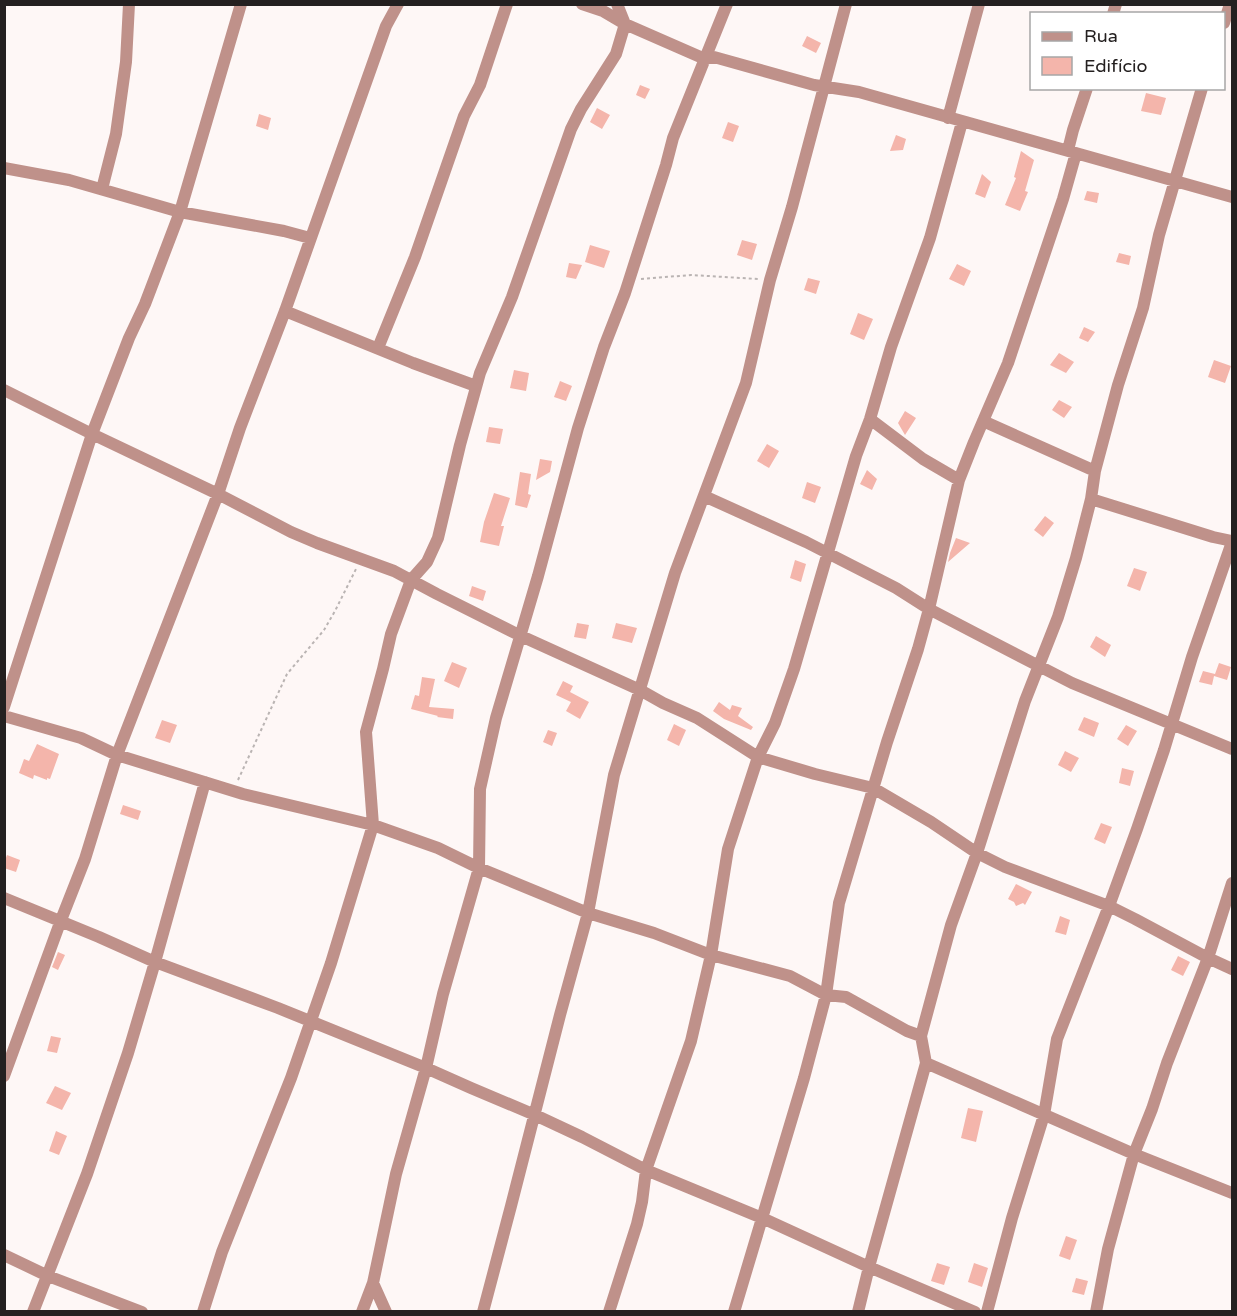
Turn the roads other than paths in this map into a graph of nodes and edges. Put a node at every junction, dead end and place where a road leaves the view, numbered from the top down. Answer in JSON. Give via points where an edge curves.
{"nodes":[{"id":1,"x":129,"y":4,"type":"edge"},
{"id":2,"x":241,"y":4,"type":"edge"},
{"id":3,"x":398,"y":4,"type":"edge"},
{"id":4,"x":507,"y":4,"type":"edge"},
{"id":5,"x":582,"y":4,"type":"edge"},
{"id":6,"x":616,"y":4,"type":"edge"},
{"id":7,"x":727,"y":4,"type":"edge"},
{"id":8,"x":846,"y":4,"type":"edge"},
{"id":9,"x":979,"y":4,"type":"edge"},
{"id":10,"x":1230,"y":4,"type":"edge"},
{"id":11,"x":1225,"y":20,"type":"edge"},
{"id":12,"x":625,"y":24,"type":"junction"},
{"id":13,"x":705,"y":59,"type":"junction"},
{"id":14,"x":824,"y":86,"type":"junction"},
{"id":15,"x":1087,"y":90,"type":"edge"},
{"id":16,"x":1201,"y":90,"type":"edge"},
{"id":17,"x":948,"y":118,"type":"junction"},
{"id":18,"x":962,"y":122,"type":"junction"},
{"id":19,"x":1072,"y":152,"type":"junction"},
{"id":20,"x":4,"y":168,"type":"edge"},
{"id":21,"x":1174,"y":181,"type":"junction"},
{"id":22,"x":102,"y":189,"type":"junction"},
{"id":23,"x":1233,"y":197,"type":"edge"},
{"id":24,"x":180,"y":212,"type":"junction"},
{"id":25,"x":310,"y":238,"type":"junction"},
{"id":26,"x":285,"y":311,"type":"junction"},
{"id":27,"x":378,"y":348,"type":"junction"},
{"id":28,"x":476,"y":386,"type":"junction"},
{"id":29,"x":4,"y":390,"type":"edge"},
{"id":30,"x":870,"y":419,"type":"junction"},
{"id":31,"x":983,"y":422,"type":"junction"},
{"id":32,"x":92,"y":434,"type":"junction"},
{"id":33,"x":1095,"y":471,"type":"junction"},
{"id":34,"x":959,"y":480,"type":"junction"},
{"id":35,"x":218,"y":494,"type":"junction"},
{"id":36,"x":704,"y":496,"type":"junction"},
{"id":37,"x":1091,"y":499,"type":"junction"},
{"id":38,"x":1233,"y":542,"type":"edge"},
{"id":39,"x":828,"y":554,"type":"junction"},
{"id":40,"x":411,"y":580,"type":"junction"},
{"id":41,"x":929,"y":609,"type":"junction"},
{"id":42,"x":521,"y":636,"type":"junction"},
{"id":43,"x":1039,"y":666,"type":"junction"},
{"id":44,"x":640,"y":690,"type":"junction"},
{"id":45,"x":4,"y":707,"type":"edge"},
{"id":46,"x":4,"y":716,"type":"edge"},
{"id":47,"x":1172,"y":724,"type":"junction"},
{"id":48,"x":1233,"y":749,"type":"edge"},
{"id":49,"x":117,"y":755,"type":"junction"},
{"id":50,"x":758,"y":757,"type":"junction"},
{"id":51,"x":205,"y":782,"type":"junction"},
{"id":52,"x":873,"y":788,"type":"junction"},
{"id":53,"x":373,"y":825,"type":"junction"},
{"id":54,"x":976,"y":853,"type":"junction"},
{"id":55,"x":479,"y":868,"type":"junction"},
{"id":56,"x":1233,"y":883,"type":"edge"},
{"id":57,"x":4,"y":898,"type":"edge"},
{"id":58,"x":1109,"y":906,"type":"junction"},
{"id":59,"x":588,"y":913,"type":"junction"},
{"id":60,"x":61,"y":920,"type":"junction"},
{"id":61,"x":711,"y":955,"type":"junction"},
{"id":62,"x":1209,"y":958,"type":"junction"},
{"id":63,"x":155,"y":962,"type":"junction"},
{"id":64,"x":1233,"y":969,"type":"edge"},
{"id":65,"x":826,"y":995,"type":"junction"},
{"id":66,"x":311,"y":1022,"type":"junction"},
{"id":67,"x":921,"y":1036,"type":"junction"},
{"id":68,"x":927,"y":1062,"type":"junction"},
{"id":69,"x":426,"y":1068,"type":"junction"},
{"id":70,"x":4,"y":1076,"type":"edge"},
{"id":71,"x":535,"y":1115,"type":"junction"},
{"id":72,"x":1044,"y":1115,"type":"junction"},
{"id":73,"x":1134,"y":1154,"type":"junction"},
{"id":74,"x":646,"y":1170,"type":"junction"},
{"id":75,"x":1233,"y":1193,"type":"edge"},
{"id":76,"x":762,"y":1218,"type":"junction"},
{"id":77,"x":4,"y":1255,"type":"edge"},
{"id":78,"x":869,"y":1267,"type":"junction"},
{"id":79,"x":48,"y":1276,"type":"junction"},
{"id":80,"x":373,"y":1283,"type":"junction"},
{"id":81,"x":33,"y":1311,"type":"edge"},
{"id":82,"x":142,"y":1311,"type":"edge"},
{"id":83,"x":203,"y":1311,"type":"edge"},
{"id":84,"x":362,"y":1311,"type":"edge"},
{"id":85,"x":386,"y":1311,"type":"edge"},
{"id":86,"x":483,"y":1311,"type":"edge"},
{"id":87,"x":609,"y":1311,"type":"edge"},
{"id":88,"x":734,"y":1311,"type":"edge"},
{"id":89,"x":858,"y":1311,"type":"edge"},
{"id":90,"x":975,"y":1311,"type":"edge"},
{"id":91,"x":987,"y":1311,"type":"edge"},
{"id":92,"x":1096,"y":1311,"type":"edge"}],
"edges":[{"from":1,"to":22,"type":"street","via":[[126,62]]},
{"from":2,"to":24,"type":"street"},
{"from":3,"to":25,"type":"street","via":[[386,26]]},
{"from":4,"to":27,"type":"street","via":[[480,85],[464,116],[415,257]]},
{"from":5,"to":12,"type":"street"},
{"from":6,"to":12,"type":"street"},
{"from":7,"to":13,"type":"street"},
{"from":8,"to":14,"type":"street"},
{"from":9,"to":17,"type":"street"},
{"from":10,"to":11,"type":"street"},
{"from":12,"to":13,"type":"street"},
{"from":12,"to":28,"type":"street","via":[[616,54],[575,120]]},
{"from":13,"to":14,"type":"street","via":[[714,57]]},
{"from":13,"to":42,"type":"street","via":[[673,138],[578,428]]},
{"from":14,"to":17,"type":"street"},
{"from":14,"to":36,"type":"street","via":[[746,383]]},
{"from":15,"to":19,"type":"street","via":[[1073,130]]},
{"from":16,"to":21,"type":"street"},
{"from":17,"to":18,"type":"street"},
{"from":18,"to":19,"type":"street"},
{"from":18,"to":30,"type":"street","via":[[930,238]]},
{"from":19,"to":21,"type":"street"},
{"from":19,"to":31,"type":"street","via":[[1063,199],[1008,363]]},
{"from":20,"to":22,"type":"street"},
{"from":21,"to":23,"type":"street"},
{"from":21,"to":33,"type":"street","via":[[1143,308]]},
{"from":22,"to":24,"type":"street"},
{"from":24,"to":25,"type":"street"},
{"from":24,"to":32,"type":"street"},
{"from":25,"to":26,"type":"street"},
{"from":26,"to":27,"type":"street"},
{"from":26,"to":35,"type":"street"},
{"from":27,"to":28,"type":"street"},
{"from":28,"to":40,"type":"street","via":[[438,538],[427,562]]},
{"from":29,"to":32,"type":"street"},
{"from":30,"to":34,"type":"street","via":[[923,459]]},
{"from":30,"to":39,"type":"street"},
{"from":31,"to":33,"type":"street"},
{"from":31,"to":34,"type":"street"},
{"from":32,"to":35,"type":"street"},
{"from":32,"to":45,"type":"street"},
{"from":33,"to":37,"type":"street"},
{"from":34,"to":41,"type":"street"},
{"from":35,"to":40,"type":"street","via":[[291,532]]},
{"from":35,"to":49,"type":"street"},
{"from":36,"to":39,"type":"street"},
{"from":36,"to":44,"type":"street","via":[[675,573]]},
{"from":37,"to":38,"type":"street"},
{"from":37,"to":43,"type":"street","via":[[1070,578]]},
{"from":38,"to":47,"type":"street"},
{"from":39,"to":41,"type":"street"},
{"from":39,"to":50,"type":"street","via":[[794,669]]},
{"from":40,"to":42,"type":"street"},
{"from":40,"to":53,"type":"street","via":[[391,634],[366,732]]},
{"from":41,"to":43,"type":"street"},
{"from":41,"to":52,"type":"street"},
{"from":42,"to":44,"type":"street"},
{"from":42,"to":55,"type":"street","via":[[480,789]]},
{"from":43,"to":47,"type":"street"},
{"from":43,"to":54,"type":"street"},
{"from":44,"to":50,"type":"street","via":[[697,718]]},
{"from":44,"to":59,"type":"street","via":[[614,775]]},
{"from":46,"to":49,"type":"street","via":[[81,738]]},
{"from":47,"to":48,"type":"street"},
{"from":47,"to":58,"type":"street"},
{"from":49,"to":51,"type":"street"},
{"from":49,"to":60,"type":"street","via":[[85,859]]},
{"from":50,"to":52,"type":"street"},
{"from":50,"to":61,"type":"street","via":[[728,849]]},
{"from":51,"to":53,"type":"street"},
{"from":51,"to":63,"type":"street"},
{"from":52,"to":54,"type":"street"},
{"from":52,"to":65,"type":"street","via":[[839,903]]},
{"from":53,"to":55,"type":"street","via":[[438,848]]},
{"from":53,"to":66,"type":"street"},
{"from":54,"to":58,"type":"street"},
{"from":54,"to":67,"type":"street","via":[[951,925]]},
{"from":55,"to":59,"type":"street"},
{"from":55,"to":69,"type":"street"},
{"from":56,"to":62,"type":"street"},
{"from":57,"to":60,"type":"street"},
{"from":58,"to":62,"type":"street"},
{"from":58,"to":72,"type":"street","via":[[1057,1039]]},
{"from":59,"to":61,"type":"street"},
{"from":59,"to":71,"type":"street"},
{"from":60,"to":63,"type":"street"},
{"from":60,"to":70,"type":"street"},
{"from":61,"to":65,"type":"street","via":[[790,976]]},
{"from":61,"to":74,"type":"street","via":[[691,1041]]},
{"from":62,"to":64,"type":"street"},
{"from":62,"to":73,"type":"street"},
{"from":63,"to":66,"type":"street"},
{"from":63,"to":79,"type":"street","via":[[87,1174]]},
{"from":65,"to":67,"type":"street","via":[[846,997]]},
{"from":65,"to":76,"type":"street"},
{"from":66,"to":69,"type":"street"},
{"from":66,"to":83,"type":"street"},
{"from":67,"to":68,"type":"street"},
{"from":68,"to":72,"type":"street"},
{"from":68,"to":78,"type":"street"},
{"from":69,"to":71,"type":"street"},
{"from":69,"to":80,"type":"street","via":[[389,1201]]},
{"from":71,"to":74,"type":"street"},
{"from":71,"to":86,"type":"street"},
{"from":72,"to":73,"type":"street"},
{"from":72,"to":91,"type":"street"},
{"from":73,"to":75,"type":"street"},
{"from":73,"to":92,"type":"street"},
{"from":74,"to":76,"type":"street"},
{"from":74,"to":87,"type":"street","via":[[637,1224]]},
{"from":76,"to":78,"type":"street"},
{"from":76,"to":88,"type":"street"},
{"from":77,"to":79,"type":"street"},
{"from":78,"to":89,"type":"street"},
{"from":78,"to":90,"type":"street"},
{"from":79,"to":81,"type":"street"},
{"from":79,"to":82,"type":"street"},
{"from":80,"to":84,"type":"street"},
{"from":80,"to":85,"type":"street"}]}
